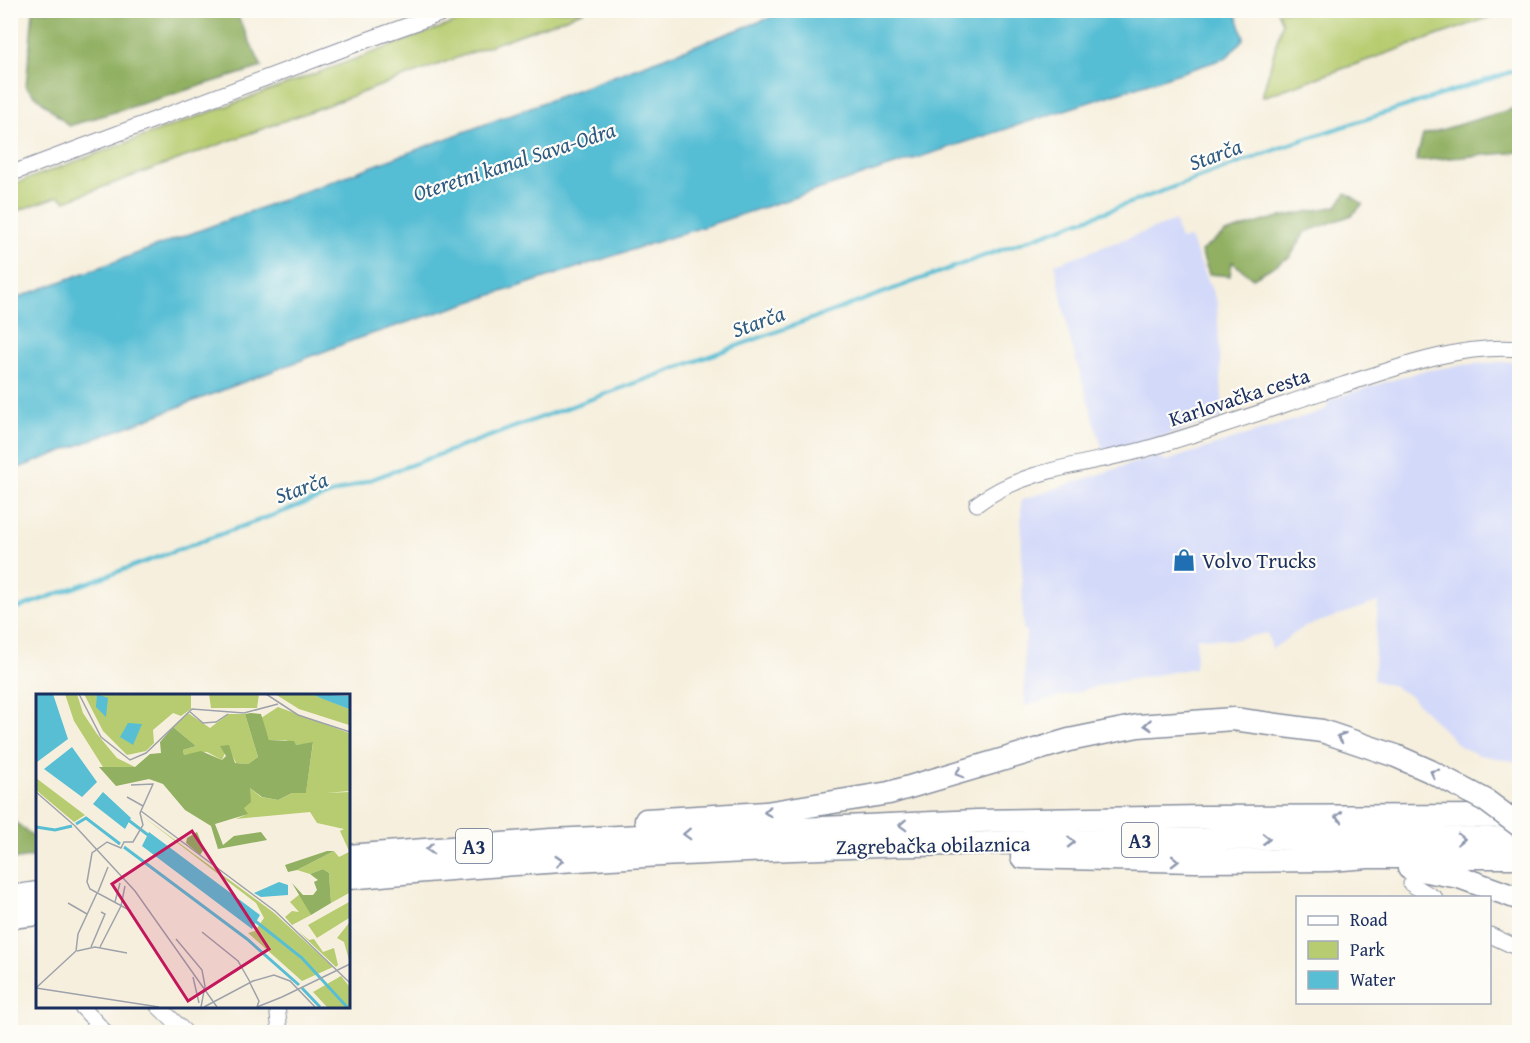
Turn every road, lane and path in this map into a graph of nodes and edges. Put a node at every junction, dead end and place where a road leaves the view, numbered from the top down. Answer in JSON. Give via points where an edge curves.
{"nodes":[{"id":1,"x":451,"y":10,"type":"edge"},
{"id":2,"x":10,"y":174,"type":"edge"},
{"id":3,"x":1520,"y":349,"type":"edge"},
{"id":4,"x":977,"y":504,"type":"dead end"},
{"id":5,"x":1520,"y":804,"type":"edge"},
{"id":6,"x":1520,"y":816,"type":"edge"},
{"id":7,"x":1398,"y":817,"type":"junction"},
{"id":8,"x":1520,"y":826,"type":"edge"},
{"id":9,"x":1520,"y":838,"type":"edge"},
{"id":10,"x":551,"y":840,"type":"junction"},
{"id":11,"x":760,"y":850,"type":"junction"},
{"id":12,"x":350,"y":856,"type":"edge"},
{"id":13,"x":1520,"y":857,"type":"edge"},
{"id":14,"x":1330,"y":860,"type":"junction"},
{"id":15,"x":350,"y":878,"type":"edge"},
{"id":16,"x":1411,"y":884,"type":"dead end"},
{"id":17,"x":36,"y":894,"type":"edge"},
{"id":18,"x":1433,"y":896,"type":"edge"},
{"id":19,"x":10,"y":897,"type":"edge"},
{"id":20,"x":1520,"y":900,"type":"edge"},
{"id":21,"x":36,"y":914,"type":"edge"},
{"id":22,"x":10,"y":917,"type":"edge"},
{"id":23,"x":1491,"y":935,"type":"edge"},
{"id":24,"x":1520,"y":949,"type":"edge"},
{"id":25,"x":83,"y":1007,"type":"edge"},
{"id":26,"x":160,"y":1007,"type":"edge"},
{"id":27,"x":277,"y":1007,"type":"edge"},
{"id":28,"x":105,"y":1032,"type":"edge"},
{"id":29,"x":185,"y":1032,"type":"edge"},
{"id":30,"x":280,"y":1032,"type":"edge"}],
"edges":[{"from":1,"to":2,"type":"street"},
{"from":3,"to":4,"type":"street","name":"Karlovačka cesta","via":[[1460,352],[1412,363],[1147,449],[1031,477],[993,492]]},
{"from":5,"to":7,"type":"highway","via":[[1418,806]]},
{"from":6,"to":7,"type":"highway","name":"Zagrebačka obilaznica","number":"A3"},
{"from":7,"to":10,"type":"highway","name":"Zagrebačka obilaznica","number":"A3","one_way":true,"via":[[978,821]]},
{"from":8,"to":10,"type":"highway","one_way":true,"bridge":true,"via":[[1485,800],[1396,756],[1322,731],[1233,719],[1138,726],[1069,740],[889,793],[766,813],[578,825]]},
{"from":11,"to":9,"type":"highway","name":"Zagrebačka obilaznica","number":"A3","one_way":true,"via":[[1214,838]]},
{"from":10,"to":12,"type":"highway","name":"Zagrebačka obilaznica","number":"A3","one_way":true},
{"from":11,"to":14,"type":"highway","one_way":true,"via":[[816,861],[973,855],[1094,860]]},
{"from":15,"to":11,"type":"highway","name":"Zagrebačka obilaznica","number":"A3","one_way":true},
{"from":13,"to":14,"type":"highway"},
{"from":14,"to":20,"type":"highway","via":[[1459,877]]},
{"from":16,"to":18,"type":"street"},
{"from":17,"to":19,"type":"highway"},
{"from":21,"to":22,"type":"highway"},
{"from":23,"to":24,"type":"street"},
{"from":25,"to":28,"type":"street"},
{"from":26,"to":29,"type":"street"},
{"from":27,"to":30,"type":"street"}]}
